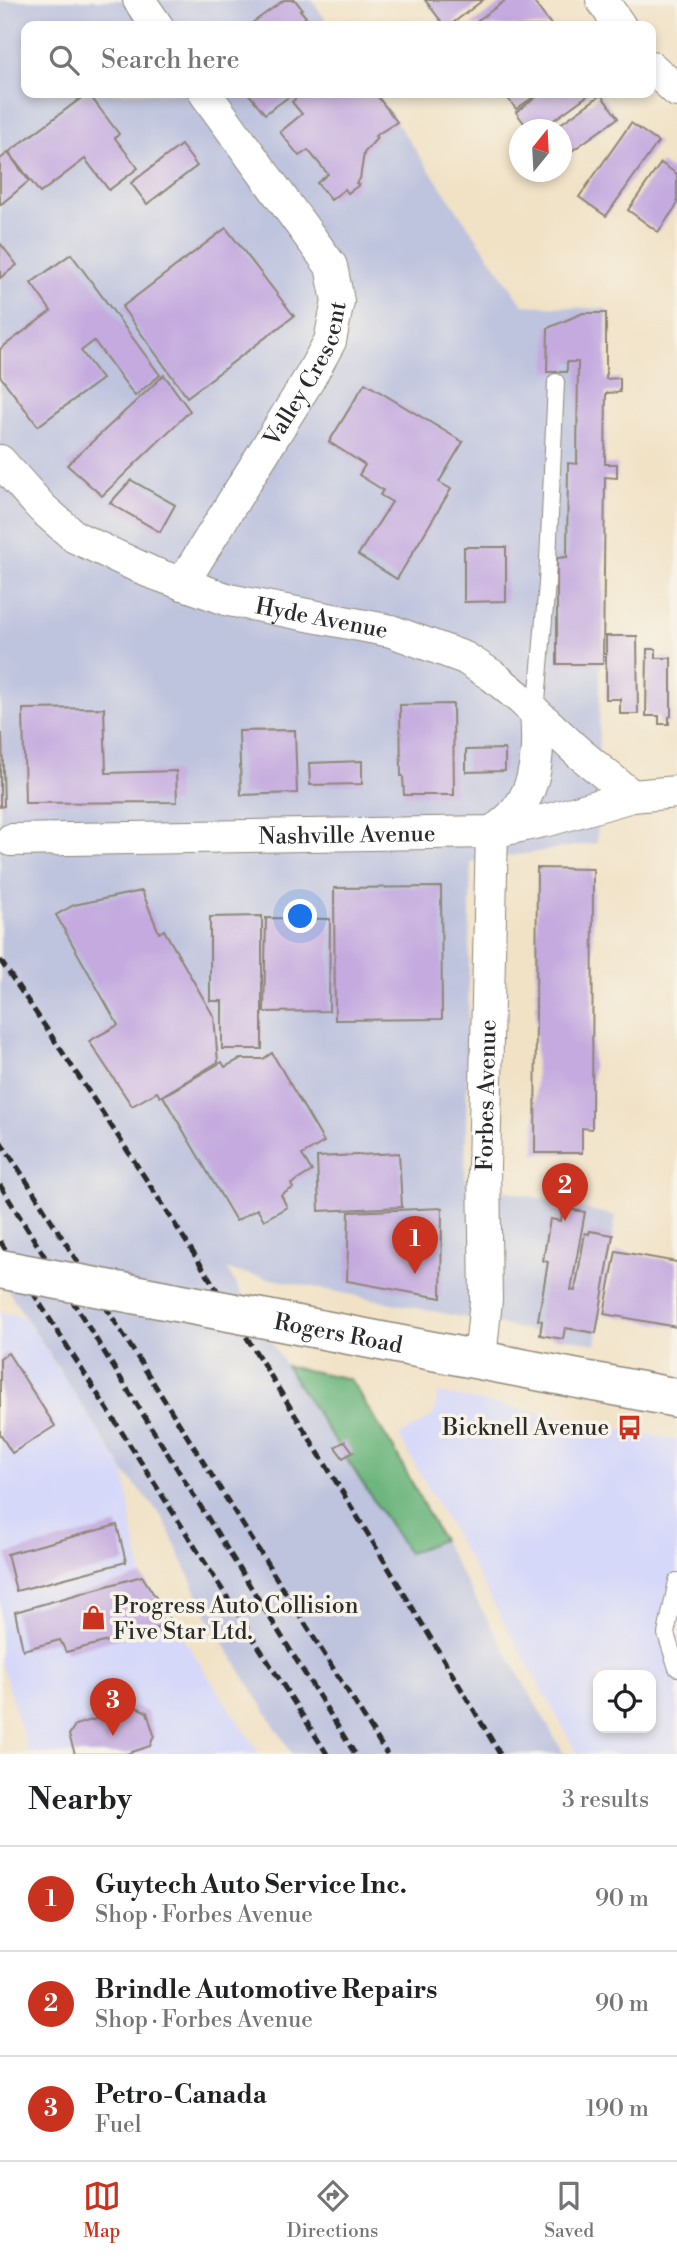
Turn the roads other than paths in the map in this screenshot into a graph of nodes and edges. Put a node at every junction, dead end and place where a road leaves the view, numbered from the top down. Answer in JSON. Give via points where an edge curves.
{"nodes":[{"id":1,"x":139,"y":0,"type":"edge"},
{"id":2,"x":602,"y":0,"type":"edge"},
{"id":3,"x":154,"y":21,"type":"edge"},
{"id":4,"x":617,"y":21,"type":"edge"},
{"id":5,"x":656,"y":72,"type":"edge"},
{"id":6,"x":677,"y":91,"type":"edge"},
{"id":7,"x":209,"y":98,"type":"edge"},
{"id":8,"x":556,"y":382,"type":"dead end"},
{"id":9,"x":0,"y":461,"type":"edge"},
{"id":10,"x":182,"y":584,"type":"junction"},
{"id":11,"x":536,"y":714,"type":"junction"},
{"id":12,"x":677,"y":792,"type":"edge"},
{"id":13,"x":632,"y":796,"type":"junction"},
{"id":14,"x":492,"y":832,"type":"junction"},
{"id":15,"x":10,"y":840,"type":"dead end"},
{"id":16,"x":0,"y":1269,"type":"edge"},
{"id":17,"x":480,"y":1359,"type":"junction"},
{"id":18,"x":677,"y":1398,"type":"edge"},
{"id":19,"x":677,"y":1581,"type":"edge"},
{"id":20,"x":677,"y":1665,"type":"edge"}],
"edges":[{"from":1,"to":3,"type":"street"},
{"from":2,"to":4,"type":"street"},
{"from":5,"to":6,"type":"street"},
{"from":7,"to":10,"type":"street","name":"Valley Crescent","via":[[331,266],[338,301],[330,341]]},
{"from":8,"to":11,"type":"lane"},
{"from":9,"to":10,"type":"street","name":"Hyde Avenue","via":[[75,537]]},
{"from":10,"to":11,"type":"street","name":"Hyde Avenue","via":[[229,600],[379,629],[434,645],[493,676]]},
{"from":11,"to":13,"type":"street","name":"Hyde Avenue"},
{"from":11,"to":14,"type":"street","via":[[537,754],[530,787],[509,822]]},
{"from":12,"to":13,"type":"street","name":"Nashville Avenue"},
{"from":13,"to":14,"type":"street","name":"Nashville Avenue"},
{"from":14,"to":15,"type":"street","name":"Nashville Avenue"},
{"from":14,"to":17,"type":"street","name":"Forbes Avenue","via":[[484,1167],[486,1300]]},
{"from":16,"to":17,"type":"main road","name":"Rogers Road","bridge":true},
{"from":17,"to":18,"type":"main road","name":"Rogers Road"},
{"from":19,"to":20,"type":"lane","via":[[666,1634]]}]}
